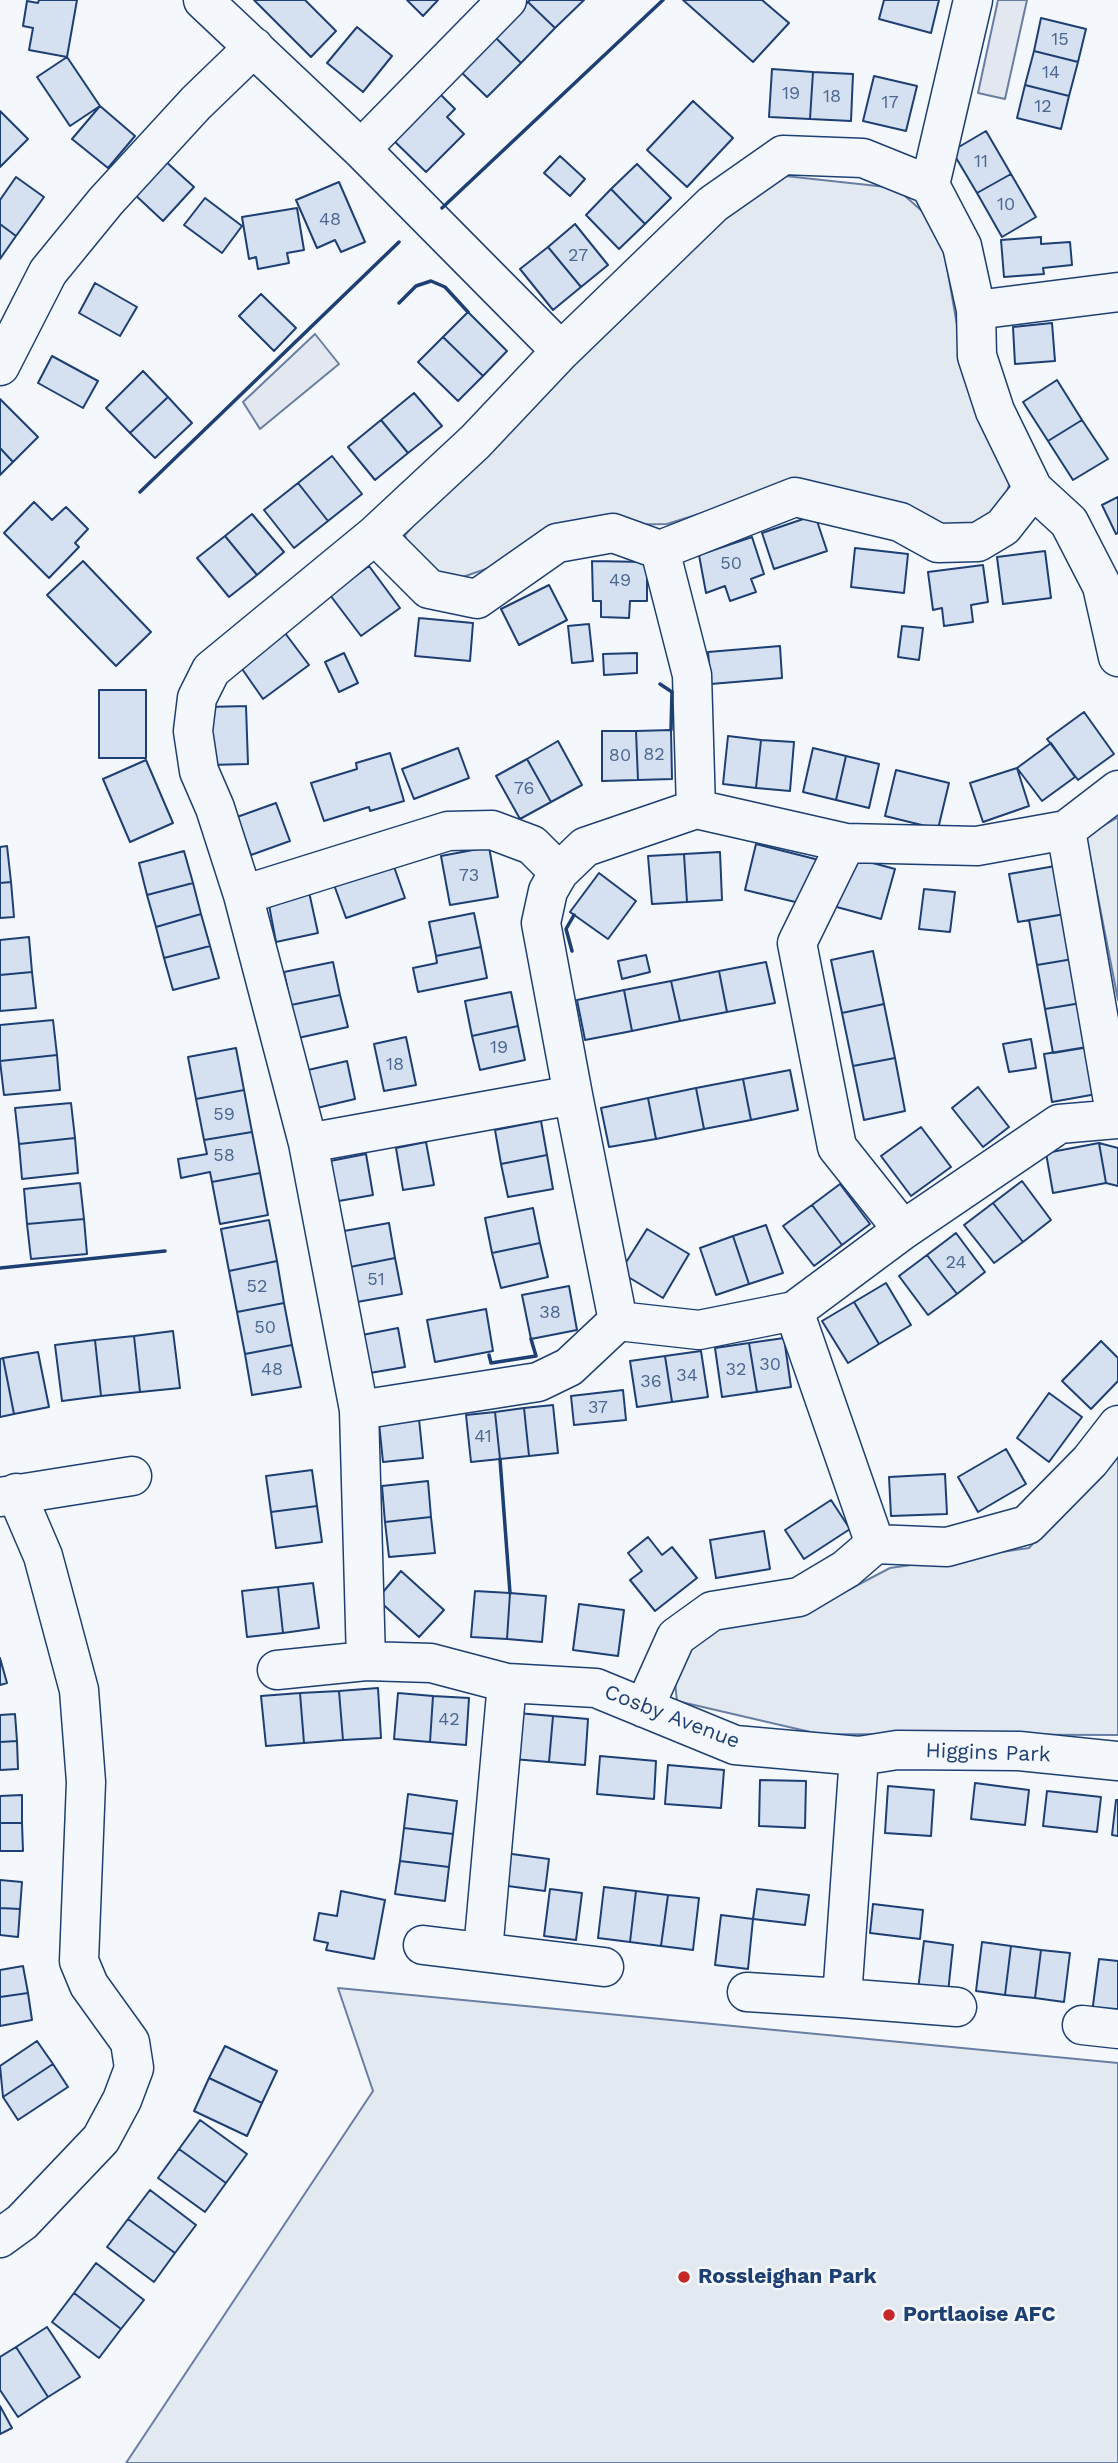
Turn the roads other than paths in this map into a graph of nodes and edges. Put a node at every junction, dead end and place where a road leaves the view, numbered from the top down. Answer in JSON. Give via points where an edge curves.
{"nodes":[{"id":1,"x":203,"y":0,"type":"edge"},
{"id":2,"x":507,"y":0,"type":"edge"},
{"id":3,"x":973,"y":0,"type":"edge"},
{"id":4,"x":254,"y":47,"type":"junction"},
{"id":5,"x":361,"y":149,"type":"junction"},
{"id":6,"x":930,"y":185,"type":"junction"},
{"id":7,"x":1118,"y":292,"type":"edge"},
{"id":8,"x":976,"y":310,"type":"junction"},
{"id":9,"x":561,"y":351,"type":"junction"},
{"id":10,"x":0,"y":366,"type":"edge"},
{"id":11,"x":1033,"y":489,"type":"junction"},
{"id":12,"x":375,"y":536,"type":"junction"},
{"id":13,"x":660,"y":550,"type":"junction"},
{"id":14,"x":1118,"y":657,"type":"edge"},
{"id":15,"x":1118,"y":790,"type":"edge"},
{"id":16,"x":696,"y":809,"type":"junction"},
{"id":17,"x":1066,"y":830,"type":"junction"},
{"id":18,"x":846,"y":842,"type":"junction"},
{"id":19,"x":559,"y":872,"type":"junction"},
{"id":20,"x":243,"y":895,"type":"junction"},
{"id":21,"x":573,"y":1095,"type":"junction"},
{"id":22,"x":1117,"y":1119,"type":"edge"},
{"id":23,"x":308,"y":1143,"type":"junction"},
{"id":24,"x":903,"y":1230,"type":"junction"},
{"id":25,"x":794,"y":1311,"type":"junction"},
{"id":26,"x":618,"y":1321,"type":"junction"},
{"id":27,"x":359,"y":1410,"type":"junction"},
{"id":28,"x":1118,"y":1424,"type":"edge"},
{"id":29,"x":132,"y":1476,"type":"dead end"},
{"id":30,"x":8,"y":1495,"type":"edge"},
{"id":31,"x":875,"y":1544,"type":"junction"},
{"id":32,"x":366,"y":1661,"type":"junction"},
{"id":33,"x":277,"y":1670,"type":"dead end"},
{"id":34,"x":507,"y":1682,"type":"junction"},
{"id":35,"x":644,"y":1708,"type":"junction"},
{"id":36,"x":859,"y":1756,"type":"junction"},
{"id":37,"x":1118,"y":1761,"type":"edge"},
{"id":38,"x":424,"y":1945,"type":"dead end"},
{"id":39,"x":483,"y":1951,"type":"junction"},
{"id":40,"x":604,"y":1967,"type":"dead end"},
{"id":41,"x":747,"y":1992,"type":"dead end"},
{"id":42,"x":842,"y":1998,"type":"junction"},
{"id":43,"x":957,"y":2007,"type":"dead end"},
{"id":44,"x":0,"y":2238,"type":"edge"}],
"edges":[{"from":1,"to":4,"type":"street"},
{"from":2,"to":5,"type":"street"},
{"from":3,"to":6,"type":"street"},
{"from":4,"to":5,"type":"street"},
{"from":4,"to":10,"type":"street","via":[[187,112],[48,272]]},
{"from":5,"to":9,"type":"street"},
{"from":6,"to":8,"type":"street","via":[[962,246]]},
{"from":6,"to":9,"type":"street","via":[[863,158],[783,155],[713,204]]},
{"from":7,"to":8,"type":"street"},
{"from":8,"to":11,"type":"street","via":[[977,356],[995,411]]},
{"from":9,"to":12,"type":"street","via":[[475,442]]},
{"from":11,"to":13,"type":"street","via":[[1003,527],[978,542],[938,543],[900,522],[795,497]]},
{"from":11,"to":14,"type":"street","via":[[1069,522],[1102,586]]},
{"from":12,"to":13,"type":"street","via":[[429,589],[477,599],[557,543],[614,533]]},
{"from":12,"to":20,"type":"street","via":[[211,670],[197,698],[193,731],[199,771]]},
{"from":13,"to":16,"type":"street","via":[[692,675]]},
{"from":15,"to":17,"type":"street"},
{"from":16,"to":18,"type":"street"},
{"from":16,"to":19,"type":"street","via":[[585,846]]},
{"from":17,"to":18,"type":"street","via":[[977,846]]},
{"from":17,"to":22,"type":"street"},
{"from":18,"to":24,"type":"street","via":[[797,943],[837,1147]]},
{"from":19,"to":20,"type":"street","via":[[532,845],[492,830],[448,831]]},
{"from":19,"to":21,"type":"street","via":[[548,891],[541,923]]},
{"from":20,"to":23,"type":"street"},
{"from":21,"to":23,"type":"street"},
{"from":21,"to":26,"type":"street"},
{"from":22,"to":24,"type":"street","via":[[1059,1124]]},
{"from":23,"to":27,"type":"street"},
{"from":24,"to":25,"type":"street"},
{"from":25,"to":26,"type":"street","via":[[699,1329]]},
{"from":25,"to":31,"type":"street"},
{"from":26,"to":27,"type":"street","via":[[569,1367],[538,1382]]},
{"from":27,"to":32,"type":"street"},
{"from":28,"to":31,"type":"street","via":[[1090,1461],[1027,1525],[947,1547]]},
{"from":29,"to":30,"type":"street"},
{"from":30,"to":44,"type":"street","via":[[43,1556],[79,1690],[86,1782],[79,1961],[89,1985],[130,2042],[134,2068],[101,2139],[22,2222]]},
{"from":31,"to":35,"type":"street","via":[[846,1569],[799,1597],[712,1611],[676,1637]]},
{"from":32,"to":33,"type":"street","name":"Cosby Avenue"},
{"from":32,"to":34,"type":"street","name":"Cosby Avenue","via":[[431,1663]]},
{"from":34,"to":35,"type":"street","name":"Cosby Avenue","via":[[596,1688]]},
{"from":34,"to":39,"type":"street"},
{"from":35,"to":36,"type":"street","name":"Cosby Avenue","via":[[735,1745]]},
{"from":36,"to":37,"type":"street","name":"Higgins Park","via":[[897,1750],[1019,1751]]},
{"from":36,"to":42,"type":"street"},
{"from":38,"to":39,"type":"street"},
{"from":39,"to":40,"type":"street"},
{"from":41,"to":42,"type":"street"},
{"from":42,"to":43,"type":"street"}]}
